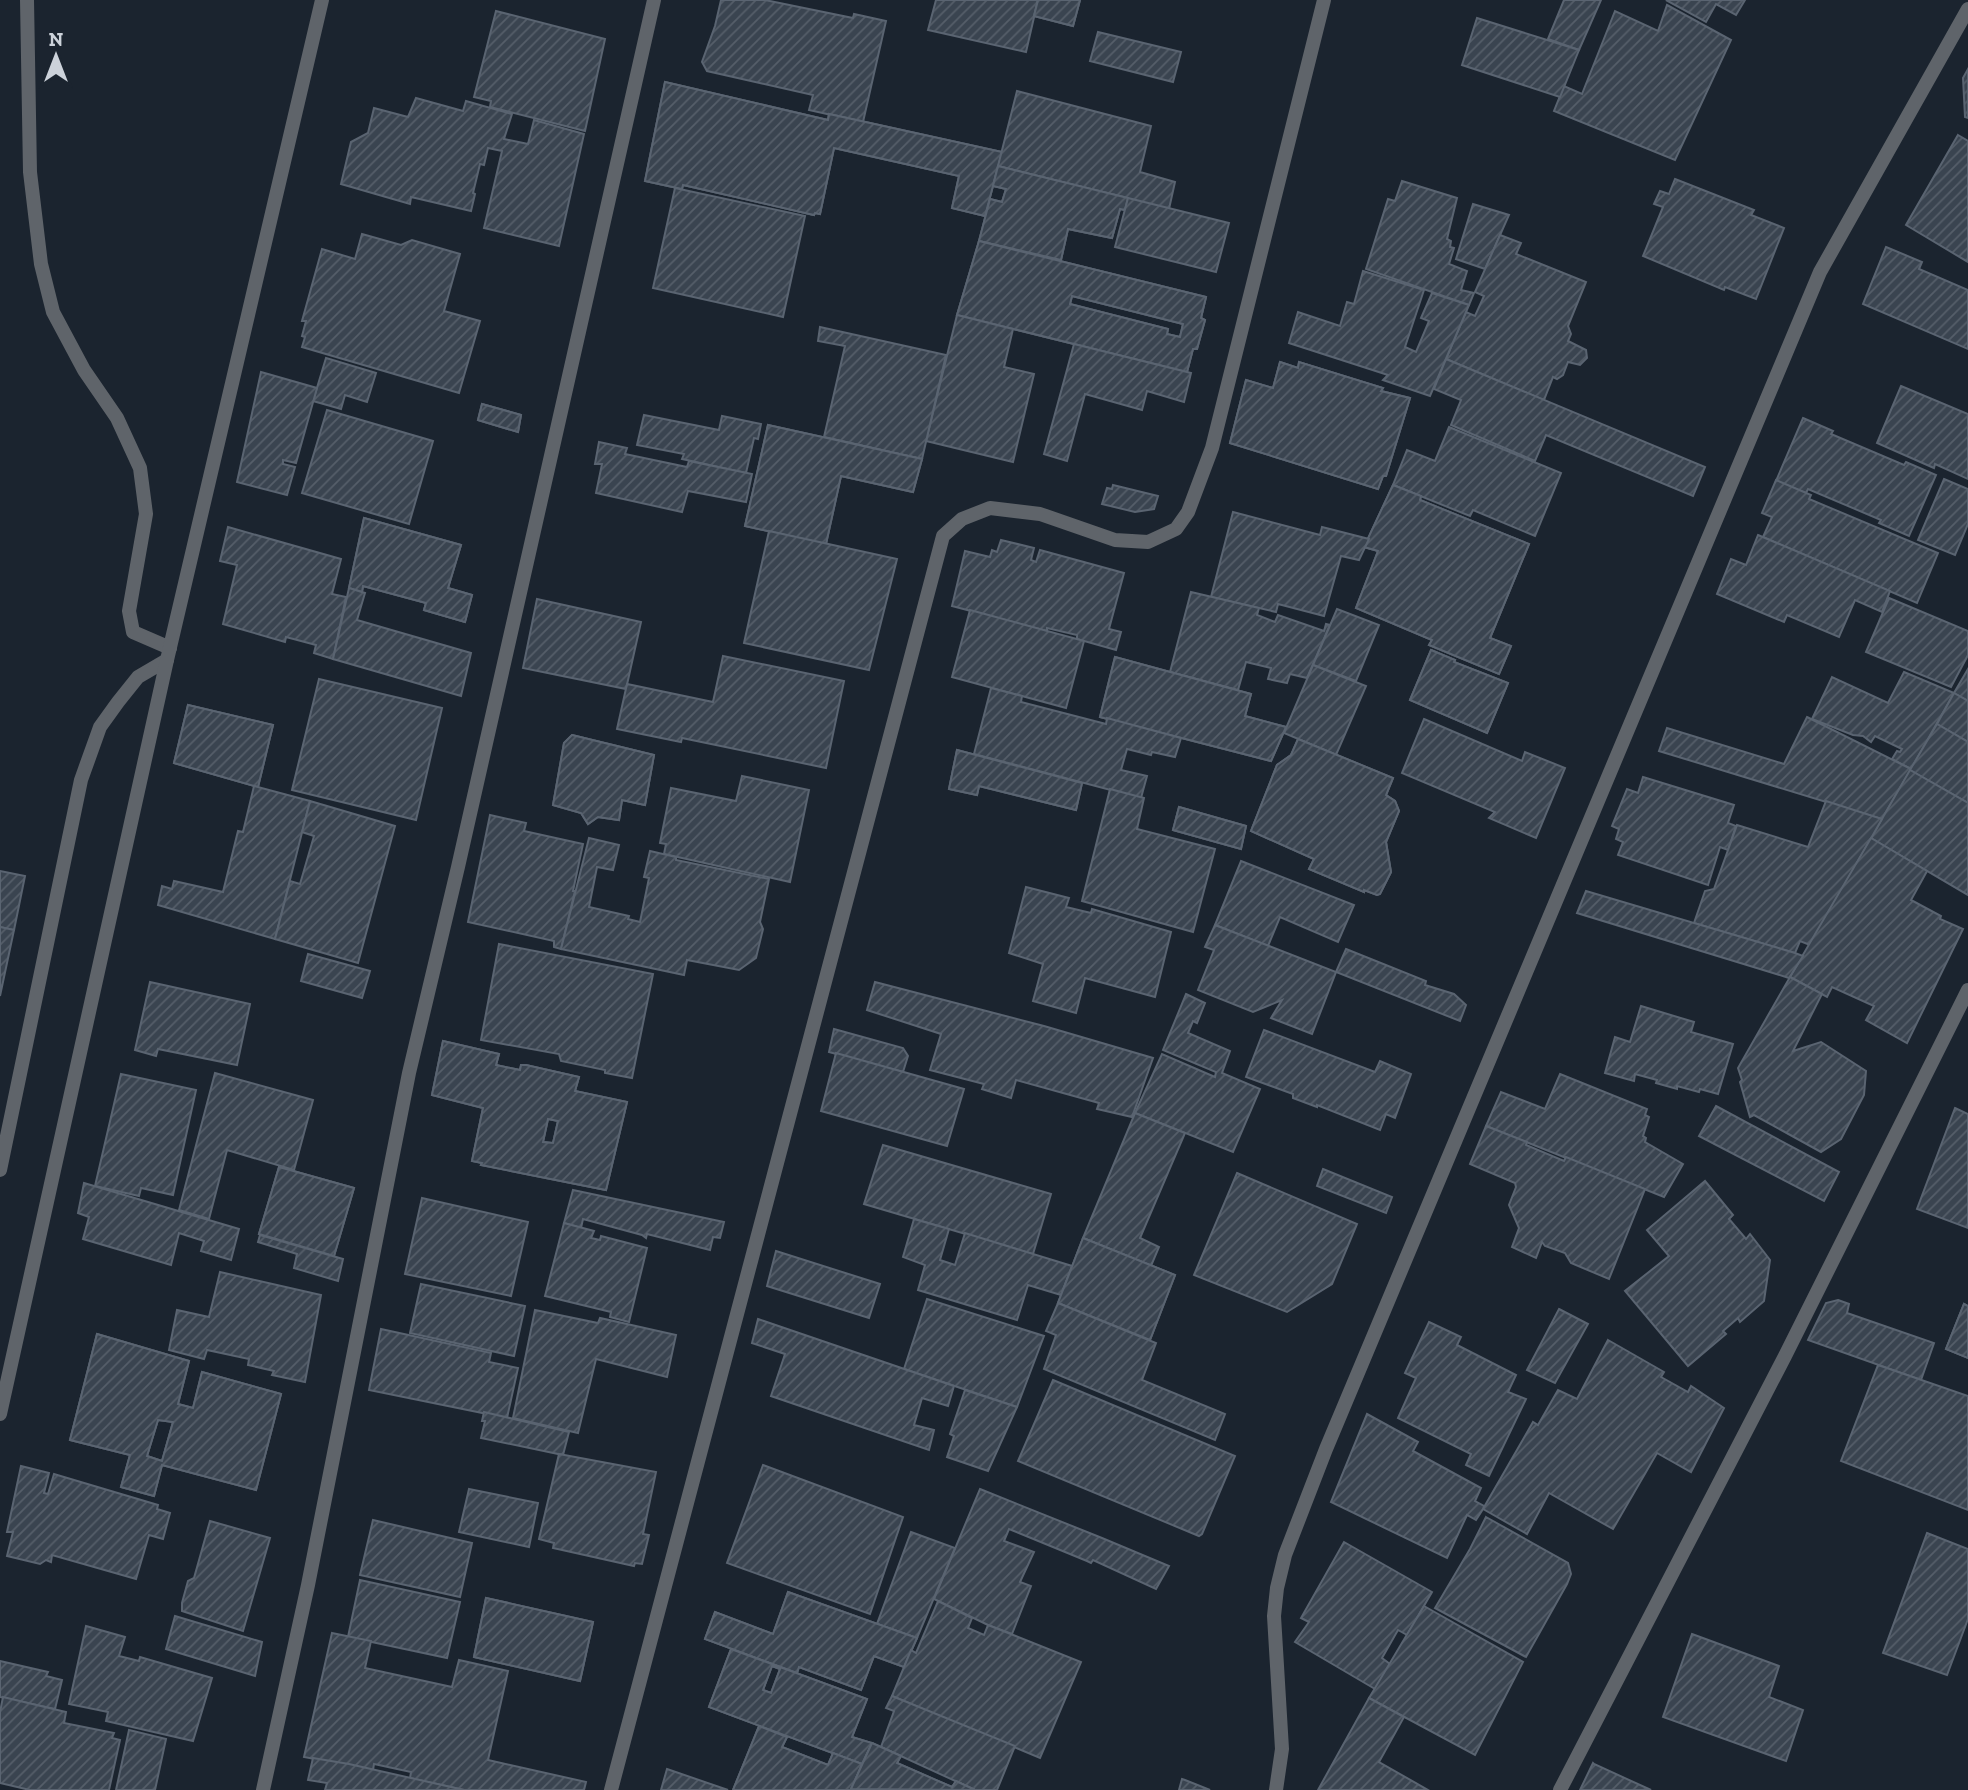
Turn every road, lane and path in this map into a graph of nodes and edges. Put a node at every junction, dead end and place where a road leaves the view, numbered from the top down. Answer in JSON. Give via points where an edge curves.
{"nodes":[{"id":1,"x":27,"y":0,"type":"edge"},
{"id":2,"x":322,"y":0,"type":"edge"},
{"id":3,"x":654,"y":0,"type":"edge"},
{"id":4,"x":1324,"y":0,"type":"edge"},
{"id":5,"x":1968,"y":9,"type":"edge"},
{"id":6,"x":169,"y":654,"type":"junction"},
{"id":7,"x":1968,"y":990,"type":"edge"},
{"id":8,"x":0,"y":1170,"type":"edge"},
{"id":9,"x":0,"y":1414,"type":"edge"},
{"id":10,"x":263,"y":1790,"type":"edge"},
{"id":11,"x":611,"y":1790,"type":"edge"},
{"id":12,"x":1276,"y":1790,"type":"edge"},
{"id":13,"x":1560,"y":1790,"type":"edge"}],
"edges":[{"from":1,"to":6,"type":"street","via":[[30,172],[41,264],[53,312],[117,418],[140,468],[146,514],[129,611],[133,632]]},
{"from":2,"to":6,"type":"street"},
{"from":3,"to":10,"type":"street","via":[[409,1073]]},
{"from":4,"to":11,"type":"street","via":[[1212,449],[1188,512],[1176,528],[1148,542],[1115,540],[1040,514],[990,508],[962,520],[943,536]]},
{"from":5,"to":12,"type":"street","via":[[1820,272],[1326,1449],[1277,1588],[1274,1616],[1282,1749]]},
{"from":6,"to":8,"type":"street","via":[[138,677],[100,727],[81,780]]},
{"from":6,"to":9,"type":"street"},
{"from":7,"to":13,"type":"street"}]}
